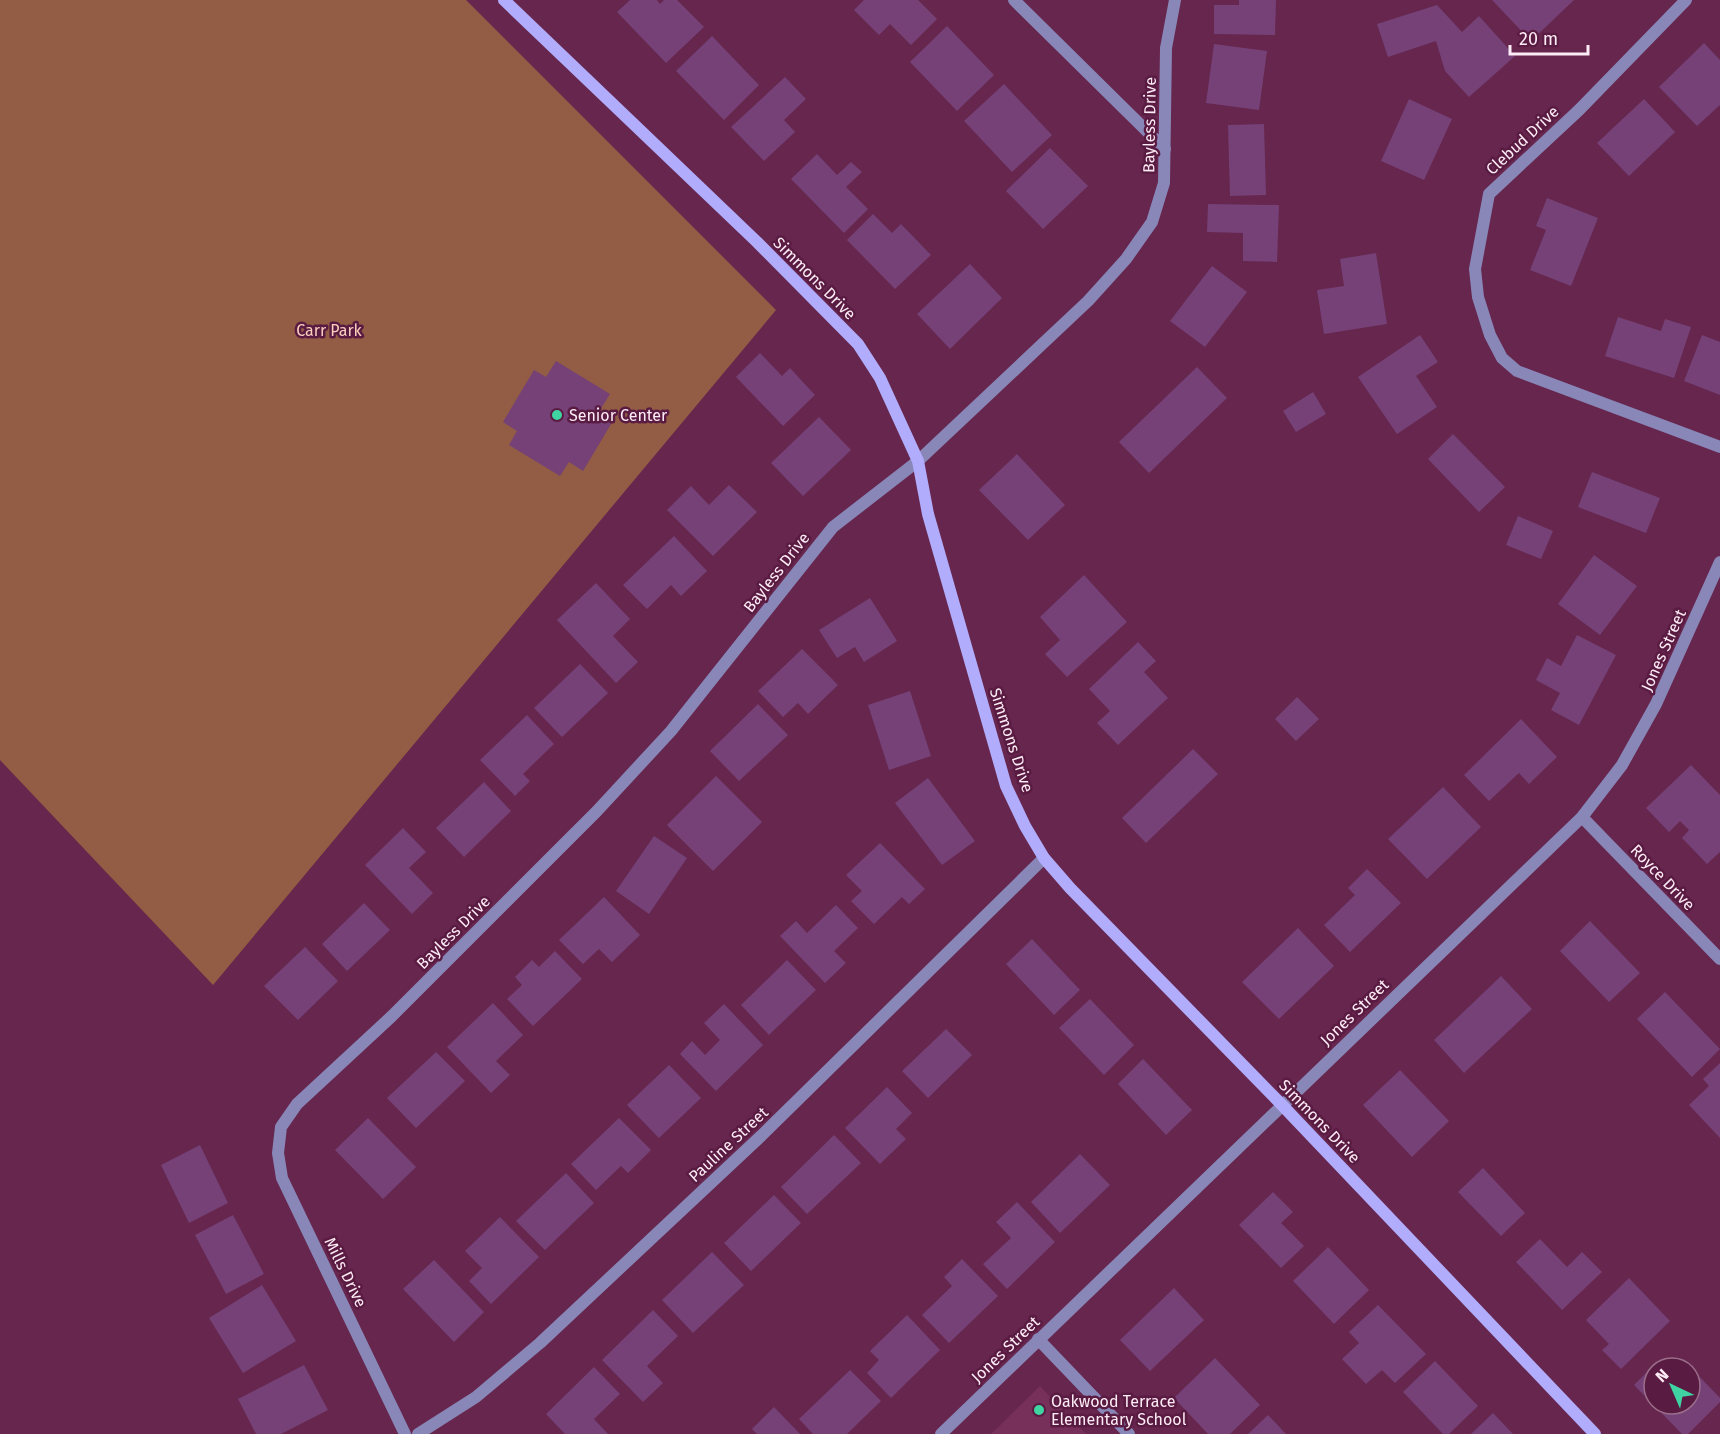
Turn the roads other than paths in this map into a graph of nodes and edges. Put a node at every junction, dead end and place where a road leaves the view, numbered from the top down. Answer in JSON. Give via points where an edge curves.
{"nodes":[{"id":1,"x":504,"y":0,"type":"edge"},
{"id":2,"x":1014,"y":0,"type":"edge"},
{"id":3,"x":1174,"y":0,"type":"edge"},
{"id":4,"x":1686,"y":0,"type":"edge"},
{"id":5,"x":1165,"y":149,"type":"junction"},
{"id":6,"x":1720,"y":447,"type":"edge"},
{"id":7,"x":918,"y":461,"type":"junction"},
{"id":8,"x":1720,"y":562,"type":"edge"},
{"id":9,"x":1582,"y":817,"type":"junction"},
{"id":10,"x":1044,"y":858,"type":"junction"},
{"id":11,"x":1720,"y":959,"type":"edge"},
{"id":12,"x":1281,"y":1104,"type":"junction"},
{"id":13,"x":285,"y":1120,"type":"joint"},
{"id":14,"x":1038,"y":1339,"type":"junction"},
{"id":15,"x":405,"y":1434,"type":"edge"},
{"id":16,"x":417,"y":1434,"type":"edge"},
{"id":17,"x":941,"y":1434,"type":"edge"},
{"id":18,"x":1130,"y":1434,"type":"edge"},
{"id":19,"x":1595,"y":1434,"type":"edge"}],
"edges":[{"from":1,"to":7,"type":"street","name":"Simmons Drive","via":[[757,242],[858,345],[880,378]]},
{"from":2,"to":5,"type":"street"},
{"from":3,"to":5,"type":"street","name":"Bayless Drive","via":[[1166,48]]},
{"from":4,"to":6,"type":"street","name":"Clebud Drive","via":[[1579,110],[1489,194],[1475,269],[1478,297],[1490,335],[1502,358],[1517,371]]},
{"from":5,"to":7,"type":"street","name":"Bayless Drive","via":[[1164,183],[1152,222],[1126,259],[1088,301]]},
{"from":7,"to":10,"type":"street","name":"Simmons Drive","via":[[928,514],[1006,786]]},
{"from":7,"to":13,"type":"street","name":"Bayless Drive","via":[[833,527],[671,731],[597,812]]},
{"from":8,"to":9,"type":"street","name":"Jones Street","via":[[1656,704],[1622,765]]},
{"from":9,"to":11,"type":"street","name":"Royce Drive"},
{"from":9,"to":12,"type":"street","name":"Jones Street"},
{"from":10,"to":12,"type":"street","name":"Simmons Drive"},
{"from":10,"to":16,"type":"street","name":"Pauline Street","via":[[762,1136],[540,1343],[476,1397]]},
{"from":12,"to":14,"type":"street","name":"Jones Street"},
{"from":12,"to":19,"type":"street","name":"Simmons Drive"},
{"from":13,"to":15,"type":"street","name":"Mills Drive","via":[[278,1153],[282,1178]]},
{"from":14,"to":17,"type":"street","name":"Jones Street"},
{"from":14,"to":18,"type":"street"}]}
